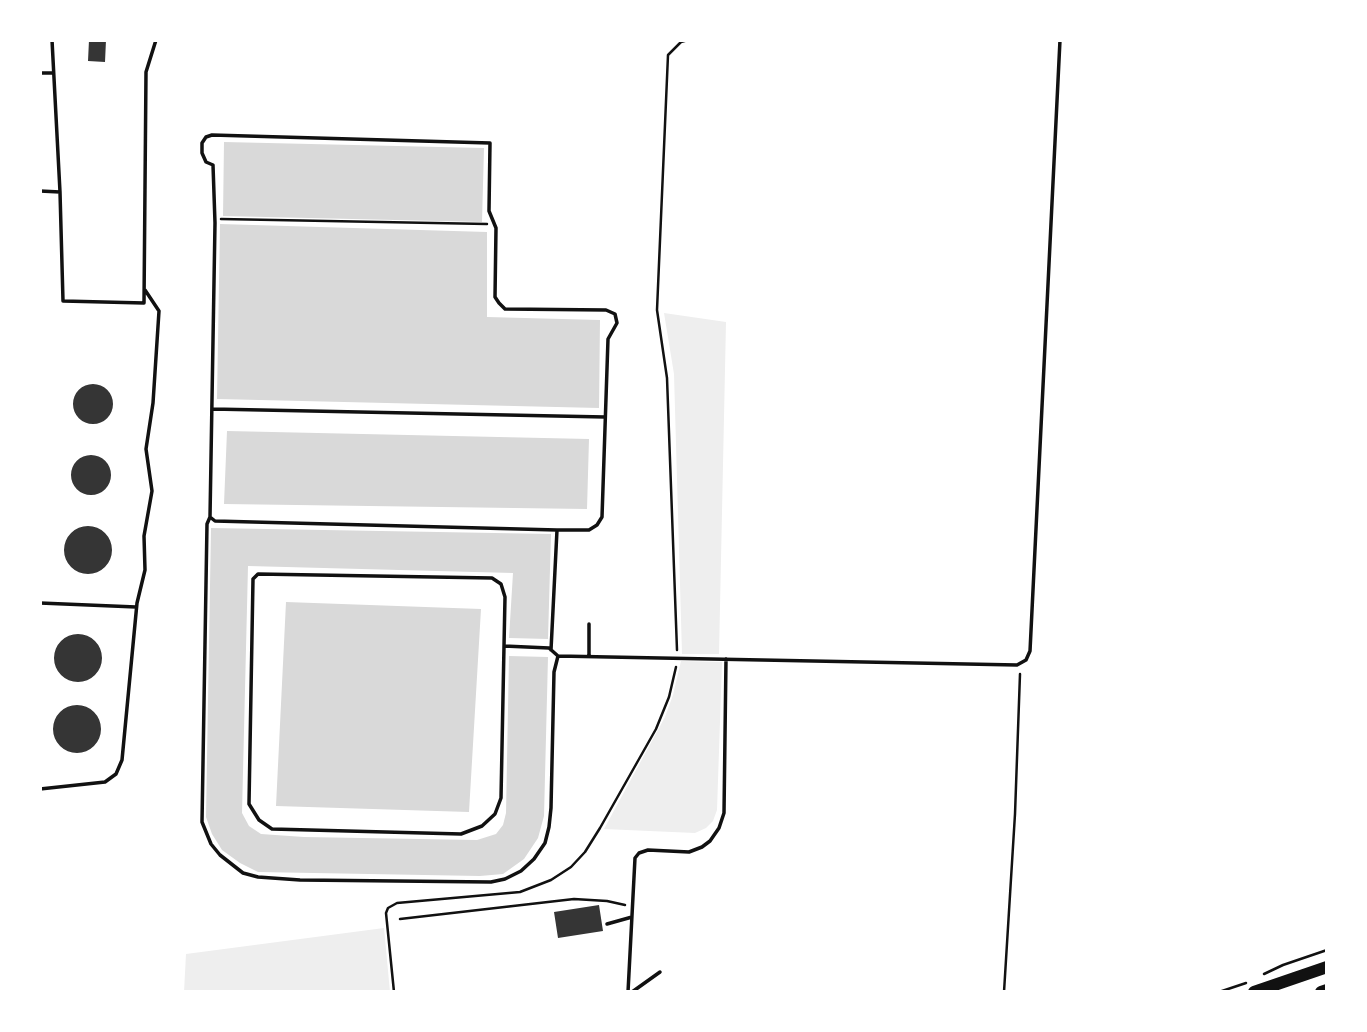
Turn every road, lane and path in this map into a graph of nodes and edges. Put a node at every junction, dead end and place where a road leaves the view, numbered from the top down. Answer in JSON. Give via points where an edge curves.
{"nodes":[{"id":1,"x":52,"y":40,"type":"edge"},
{"id":2,"x":156,"y":40,"type":"edge"},
{"id":3,"x":688,"y":40,"type":"edge"},
{"id":4,"x":1060,"y":40,"type":"edge"},
{"id":5,"x":40,"y":73,"type":"edge"},
{"id":6,"x":53,"y":73,"type":"junction"},
{"id":7,"x":40,"y":191,"type":"edge"},
{"id":8,"x":60,"y":192,"type":"junction"},
{"id":9,"x":215,"y":219,"type":"junction"},
{"id":10,"x":494,"y":224,"type":"junction"},
{"id":11,"x":144,"y":290,"type":"junction"},
{"id":12,"x":211,"y":409,"type":"junction"},
{"id":13,"x":606,"y":417,"type":"junction"},
{"id":14,"x":210,"y":517,"type":"junction"},
{"id":15,"x":557,"y":530,"type":"junction"},
{"id":16,"x":40,"y":603,"type":"edge"},
{"id":17,"x":137,"y":607,"type":"junction"},
{"id":18,"x":589,"y":624,"type":"dead end"},
{"id":19,"x":504,"y":646,"type":"junction"},
{"id":20,"x":551,"y":650,"type":"junction"},
{"id":21,"x":558,"y":656,"type":"junction"},
{"id":22,"x":590,"y":656,"type":"junction"},
{"id":23,"x":677,"y":657,"type":"junction"},
{"id":24,"x":726,"y":659,"type":"junction"},
{"id":25,"x":1020,"y":664,"type":"junction"},
{"id":26,"x":40,"y":789,"type":"edge"},
{"id":27,"x":632,"y":907,"type":"junction"},
{"id":28,"x":632,"y":916,"type":"junction"},
{"id":29,"x":400,"y":919,"type":"dead end"},
{"id":30,"x":607,"y":923,"type":"dead end"},
{"id":31,"x":1327,"y":950,"type":"edge"},
{"id":32,"x":1327,"y":967,"type":"edge"},
{"id":33,"x":660,"y":972,"type":"dead end"},
{"id":34,"x":1260,"y":976,"type":"dead end"},
{"id":35,"x":1252,"y":987,"type":"edge"},
{"id":36,"x":1327,"y":990,"type":"edge"},
{"id":37,"x":394,"y":992,"type":"edge"},
{"id":38,"x":630,"y":992,"type":"edge"},
{"id":39,"x":1004,"y":992,"type":"edge"},
{"id":40,"x":1219,"y":992,"type":"edge"},
{"id":41,"x":1321,"y":992,"type":"edge"}],
"edges":[{"from":1,"to":6,"type":"lane"},
{"from":2,"to":11,"type":"lane","via":[[146,72]]},
{"from":3,"to":23,"type":"path","via":[[668,55],[657,310],[667,378]]},
{"from":4,"to":25,"type":"lane","via":[[1030,651]]},
{"from":5,"to":6,"type":"lane"},
{"from":6,"to":8,"type":"lane"},
{"from":7,"to":8,"type":"lane"},
{"from":8,"to":11,"type":"lane","via":[[63,301],[144,303]]},
{"from":9,"to":10,"type":"path"},
{"from":9,"to":10,"type":"lane","via":[[213,165],[202,153],[202,143],[212,135],[490,143],[489,211]]},
{"from":9,"to":12,"type":"lane"},
{"from":10,"to":13,"type":"lane","via":[[495,297],[505,309],[606,310],[615,314],[617,323],[608,340]]},
{"from":11,"to":17,"type":"lane","via":[[159,311],[146,449],[152,492]]},
{"from":12,"to":13,"type":"lane"},
{"from":12,"to":14,"type":"lane"},
{"from":13,"to":15,"type":"lane","via":[[602,517],[589,530]]},
{"from":14,"to":15,"type":"lane","via":[[215,521]]},
{"from":14,"to":21,"type":"lane","via":[[202,822],[211,844],[243,873],[300,880],[491,882],[521,871],[545,843],[549,827]]},
{"from":15,"to":20,"type":"lane"},
{"from":16,"to":17,"type":"lane"},
{"from":17,"to":26,"type":"lane","via":[[122,760],[116,774],[105,782]]},
{"from":18,"to":22,"type":"lane"},
{"from":19,"to":19,"type":"lane","via":[[501,799],[495,814],[482,826],[461,834],[272,830],[259,820],[249,804],[253,579],[258,574],[492,578],[501,584],[505,597]]},
{"from":19,"to":20,"type":"lane"},
{"from":20,"to":21,"type":"lane"},
{"from":21,"to":22,"type":"lane"},
{"from":22,"to":23,"type":"lane"},
{"from":23,"to":24,"type":"lane"},
{"from":23,"to":37,"type":"path","via":[[656,729],[600,828],[570,867],[520,892],[397,903],[388,908]]},
{"from":24,"to":25,"type":"lane"},
{"from":24,"to":27,"type":"lane","via":[[724,813],[719,828],[710,841],[689,852],[639,853]]},
{"from":25,"to":39,"type":"path"},
{"from":27,"to":28,"type":"lane"},
{"from":27,"to":29,"type":"path","via":[[574,899]]},
{"from":28,"to":30,"type":"lane"},
{"from":28,"to":38,"type":"lane"},
{"from":31,"to":34,"type":"path"},
{"from":32,"to":35,"type":"highway"},
{"from":33,"to":38,"type":"lane"},
{"from":35,"to":40,"type":"path"},
{"from":36,"to":41,"type":"highway"}]}
